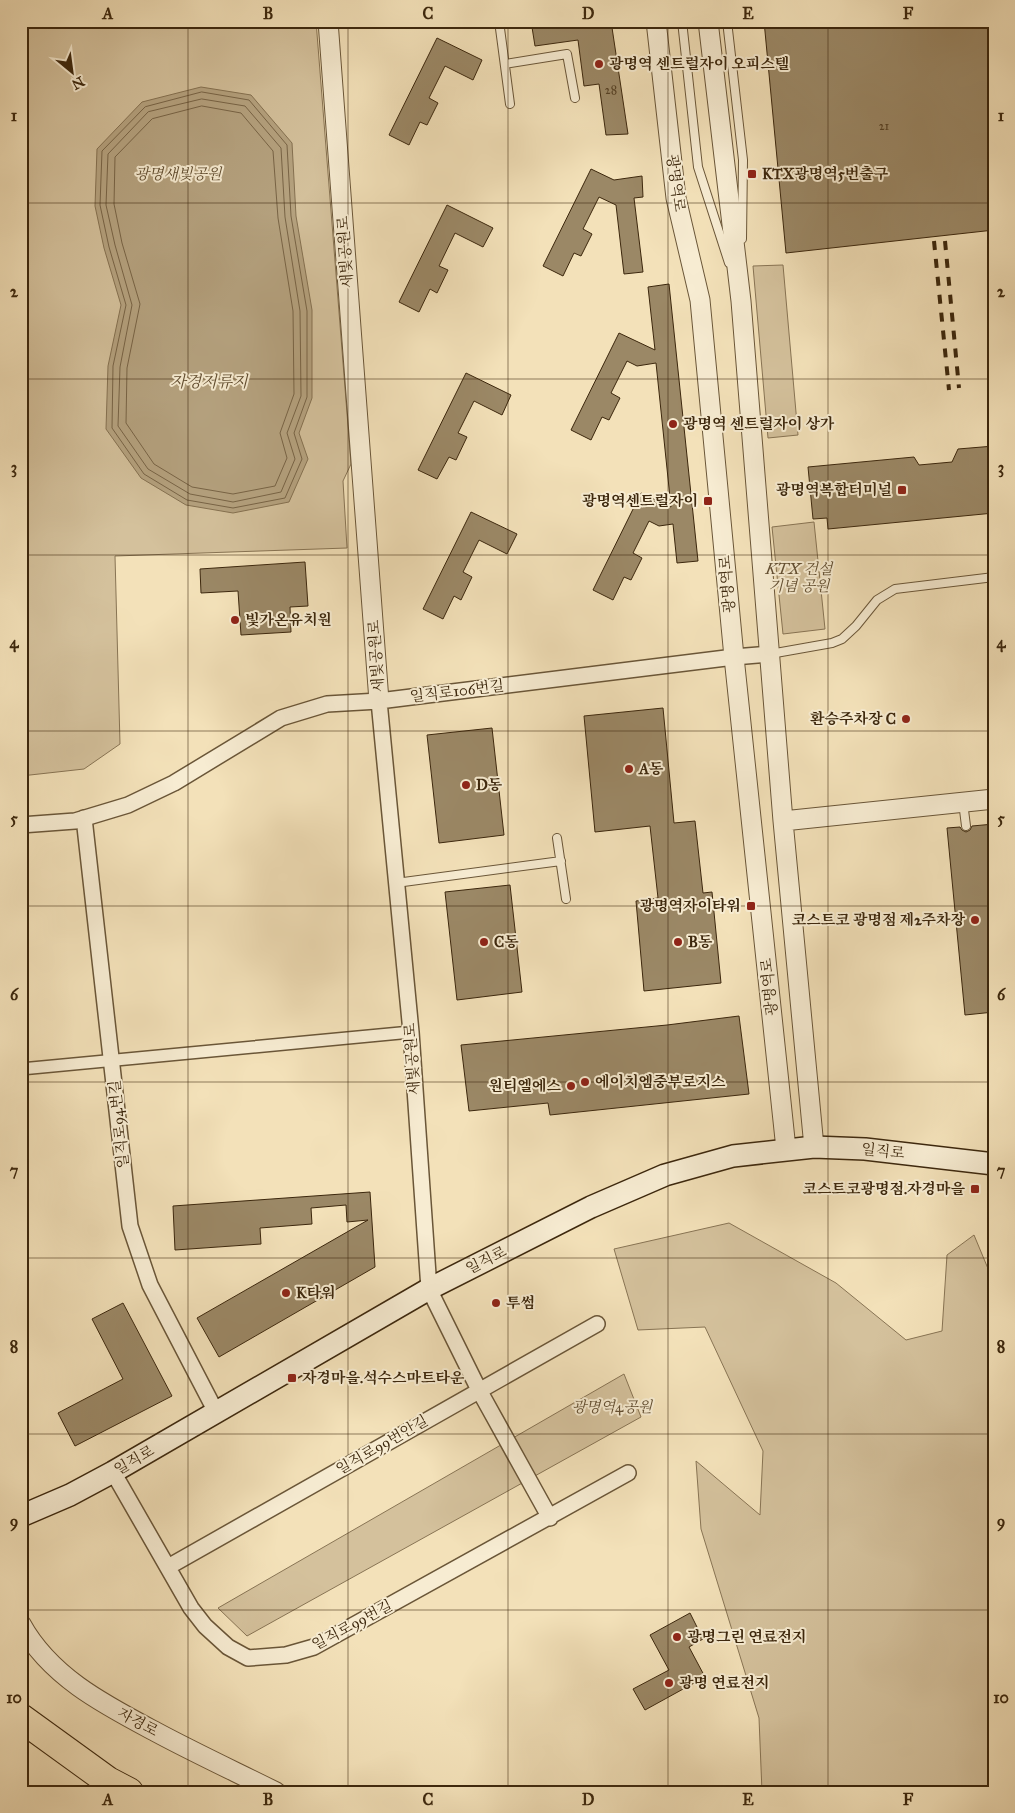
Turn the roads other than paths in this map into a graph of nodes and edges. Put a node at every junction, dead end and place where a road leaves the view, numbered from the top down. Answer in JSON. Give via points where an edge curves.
{"nodes":[{"id":1,"x":328,"y":21,"type":"edge"},
{"id":2,"x":499,"y":21,"type":"edge"},
{"id":3,"x":656,"y":21,"type":"edge"},
{"id":4,"x":682,"y":21,"type":"edge"},
{"id":5,"x":708,"y":21,"type":"edge"},
{"id":6,"x":727,"y":21,"type":"edge"},
{"id":7,"x":504,"y":64,"type":"junction"},
{"id":8,"x":575,"y":98,"type":"dead end"},
{"id":9,"x":510,"y":104,"type":"dead end"},
{"id":10,"x":741,"y":301,"type":"junction"},
{"id":11,"x":994,"y":577,"type":"edge"},
{"id":12,"x":770,"y":654,"type":"junction"},
{"id":13,"x":734,"y":657,"type":"junction"},
{"id":14,"x":379,"y":701,"type":"junction"},
{"id":15,"x":994,"y":799,"type":"edge"},
{"id":16,"x":964,"y":802,"type":"junction"},
{"id":17,"x":84,"y":818,"type":"junction"},
{"id":18,"x":783,"y":821,"type":"junction"},
{"id":19,"x":21,"y":825,"type":"edge"},
{"id":20,"x":966,"y":826,"type":"dead end"},
{"id":21,"x":557,"y":838,"type":"dead end"},
{"id":22,"x":561,"y":861,"type":"junction"},
{"id":23,"x":396,"y":883,"type":"junction"},
{"id":24,"x":566,"y":899,"type":"dead end"},
{"id":25,"x":411,"y":1032,"type":"junction"},
{"id":26,"x":112,"y":1061,"type":"junction"},
{"id":27,"x":21,"y":1069,"type":"edge"},
{"id":28,"x":814,"y":1147,"type":"junction"},
{"id":29,"x":786,"y":1149,"type":"junction"},
{"id":30,"x":994,"y":1164,"type":"edge"},
{"id":31,"x":429,"y":1289,"type":"junction"},
{"id":32,"x":597,"y":1324,"type":"dead end"},
{"id":33,"x":479,"y":1390,"type":"junction"},
{"id":34,"x":216,"y":1412,"type":"junction"},
{"id":35,"x":113,"y":1472,"type":"junction"},
{"id":36,"x":628,"y":1473,"type":"dead end"},
{"id":37,"x":21,"y":1516,"type":"edge"},
{"id":38,"x":550,"y":1518,"type":"junction"},
{"id":39,"x":168,"y":1567,"type":"junction"},
{"id":40,"x":21,"y":1624,"type":"edge"},
{"id":41,"x":21,"y":1718,"type":"edge"},
{"id":42,"x":21,"y":1728,"type":"edge"},
{"id":43,"x":94,"y":1792,"type":"edge"},
{"id":44,"x":129,"y":1792,"type":"edge"},
{"id":45,"x":276,"y":1792,"type":"edge"}],
"edges":[{"from":1,"to":14,"type":"street","name":"새빛공원로"},
{"from":2,"to":7,"type":"lane"},
{"from":3,"to":13,"type":"street","name":"광명역로","via":[[676,198],[700,300]]},
{"from":4,"to":10,"type":"lane","via":[[698,167]]},
{"from":5,"to":10,"type":"street","name":"광명역로"},
{"from":6,"to":10,"type":"lane","via":[[743,160]]},
{"from":7,"to":8,"type":"lane","via":[[567,54]]},
{"from":7,"to":9,"type":"lane"},
{"from":10,"to":12,"type":"street","name":"광명역로"},
{"from":11,"to":12,"type":"lane","via":[[895,589],[877,600],[842,638],[832,643]]},
{"from":12,"to":13,"type":"street","name":"일직로106번길"},
{"from":12,"to":18,"type":"street","name":"광명역로"},
{"from":13,"to":14,"type":"street","name":"일직로106번길"},
{"from":13,"to":29,"type":"street","name":"광명역로"},
{"from":14,"to":17,"type":"street","name":"일직로106번길","via":[[327,704],[281,718],[174,783],[128,805]]},
{"from":14,"to":23,"type":"street","name":"새빛공원로"},
{"from":15,"to":16,"type":"street"},
{"from":16,"to":18,"type":"street"},
{"from":16,"to":20,"type":"lane"},
{"from":17,"to":19,"type":"street","name":"일직로106번길","via":[[75,822]]},
{"from":17,"to":26,"type":"street","name":"일직로94번길"},
{"from":18,"to":28,"type":"street","name":"광명역로"},
{"from":21,"to":22,"type":"lane"},
{"from":22,"to":23,"type":"lane"},
{"from":22,"to":24,"type":"lane"},
{"from":23,"to":25,"type":"street","name":"새빛공원로"},
{"from":25,"to":26,"type":"street"},
{"from":25,"to":31,"type":"street","name":"새빛공원로"},
{"from":26,"to":27,"type":"street"},
{"from":26,"to":34,"type":"street","name":"일직로94번길","via":[[130,1226],[150,1285]]},
{"from":28,"to":29,"type":"main road","name":"일직로"},
{"from":28,"to":30,"type":"main road","name":"일직로","via":[[865,1149]]},
{"from":29,"to":31,"type":"main road","name":"일직로","via":[[733,1156],[665,1175],[591,1207]]},
{"from":31,"to":33,"type":"street"},
{"from":31,"to":34,"type":"main road","name":"일직로"},
{"from":32,"to":33,"type":"street","name":"일직로99번안길"},
{"from":33,"to":38,"type":"street"},
{"from":33,"to":39,"type":"street","name":"일직로99번안길"},
{"from":34,"to":35,"type":"main road","name":"일직로"},
{"from":35,"to":37,"type":"main road","name":"일직로"},
{"from":35,"to":39,"type":"street","name":"일직로99번길"},
{"from":36,"to":38,"type":"street","name":"일직로99번길"},
{"from":38,"to":39,"type":"street","name":"일직로99번길","via":[[314,1647],[286,1655],[248,1658],[228,1647],[196,1614]]},
{"from":40,"to":45,"type":"street","name":"자경로","via":[[42,1655],[93,1697],[180,1745]]},
{"from":41,"to":44,"type":"highway"},
{"from":42,"to":43,"type":"highway"}]}
